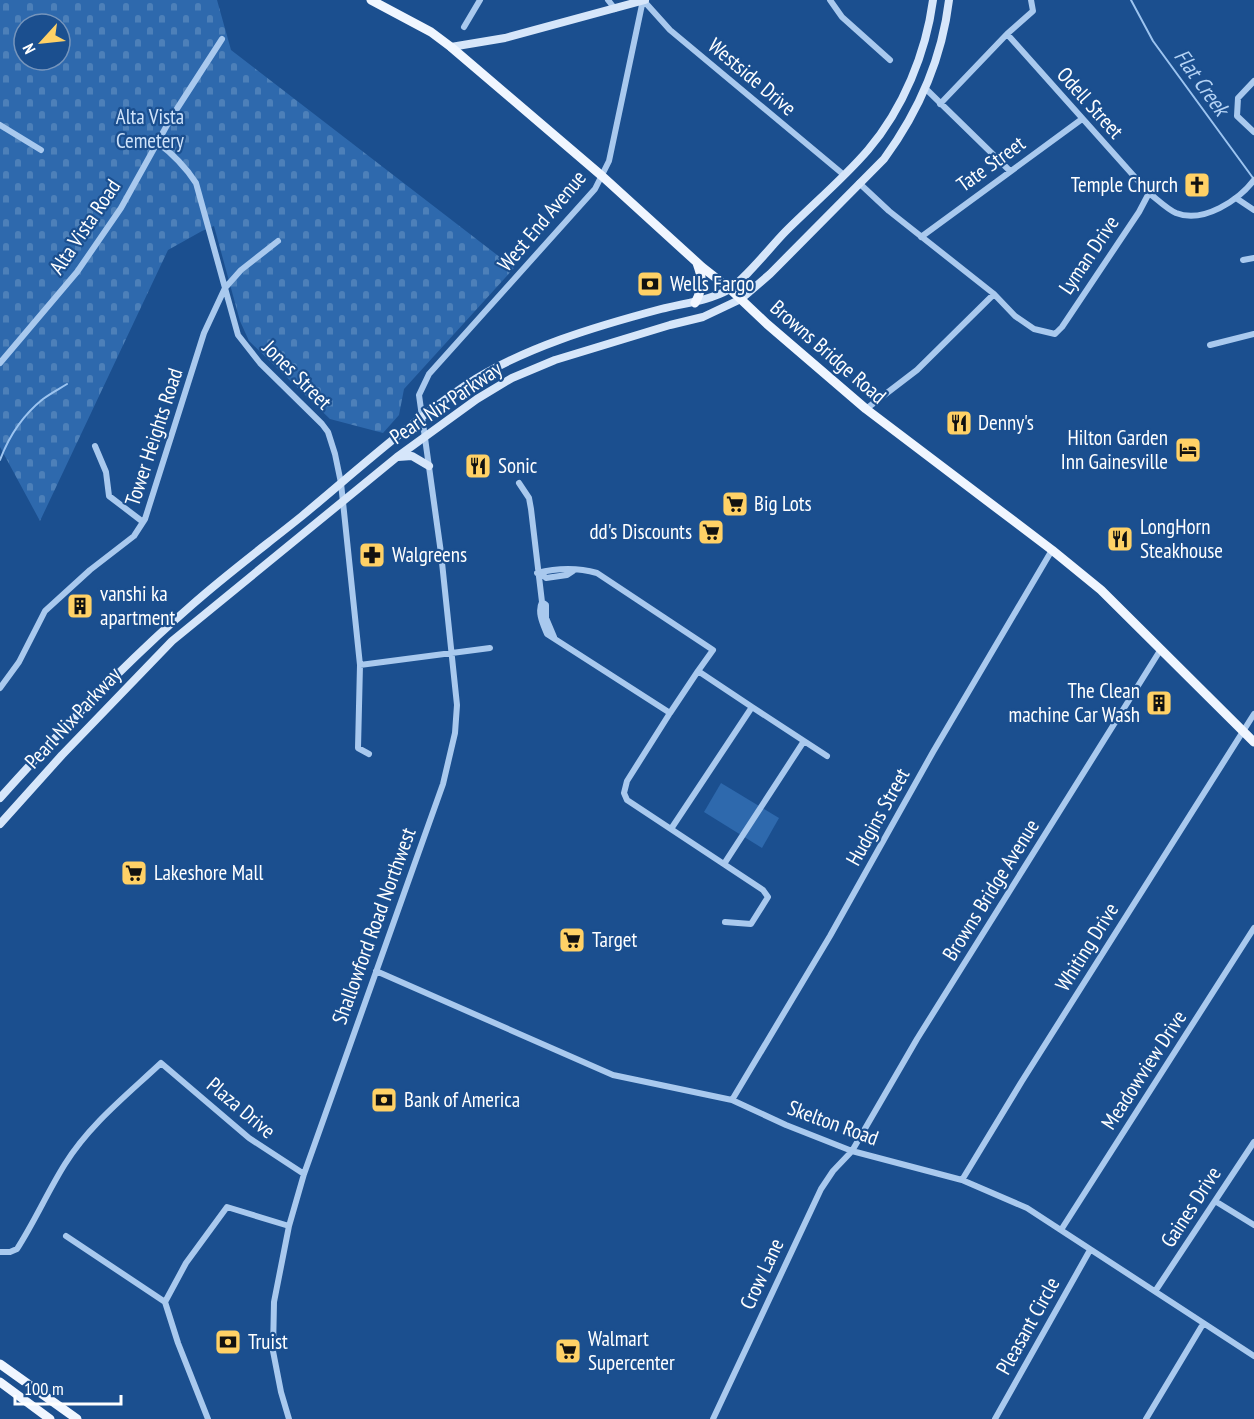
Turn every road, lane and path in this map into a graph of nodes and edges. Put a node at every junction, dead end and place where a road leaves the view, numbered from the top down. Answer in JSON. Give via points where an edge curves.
{"nodes":[{"id":1,"x":371,"y":0,"type":"edge"},
{"id":2,"x":480,"y":0,"type":"edge"},
{"id":3,"x":644,"y":0,"type":"edge"},
{"id":4,"x":830,"y":0,"type":"edge"},
{"id":5,"x":933,"y":0,"type":"edge"},
{"id":6,"x":949,"y":0,"type":"edge"},
{"id":7,"x":1032,"y":0,"type":"edge"},
{"id":8,"x":612,"y":4,"type":"edge"},
{"id":9,"x":464,"y":27,"type":"dead end"},
{"id":10,"x":1007,"y":34,"type":"junction"},
{"id":11,"x":222,"y":39,"type":"dead end"},
{"id":12,"x":451,"y":47,"type":"junction"},
{"id":13,"x":890,"y":60,"type":"dead end"},
{"id":14,"x":1254,"y":81,"type":"edge"},
{"id":15,"x":926,"y":89,"type":"junction"},
{"id":16,"x":940,"y":104,"type":"junction"},
{"id":17,"x":1082,"y":119,"type":"junction"},
{"id":18,"x":0,"y":125,"type":"edge"},
{"id":19,"x":1254,"y":132,"type":"edge"},
{"id":20,"x":157,"y":142,"type":"junction"},
{"id":21,"x":41,"y":150,"type":"dead end"},
{"id":22,"x":1010,"y":171,"type":"junction"},
{"id":23,"x":844,"y":175,"type":"junction"},
{"id":24,"x":602,"y":176,"type":"junction"},
{"id":25,"x":1254,"y":180,"type":"edge"},
{"id":26,"x":859,"y":183,"type":"junction"},
{"id":27,"x":1149,"y":193,"type":"junction"},
{"id":28,"x":1236,"y":198,"type":"junction"},
{"id":29,"x":1254,"y":210,"type":"edge"},
{"id":30,"x":921,"y":237,"type":"junction"},
{"id":31,"x":278,"y":241,"type":"dead end"},
{"id":32,"x":1254,"y":258,"type":"edge"},
{"id":33,"x":1243,"y":260,"type":"dead end"},
{"id":34,"x":698,"y":263,"type":"junction"},
{"id":35,"x":225,"y":288,"type":"junction"},
{"id":36,"x":730,"y":289,"type":"junction"},
{"id":37,"x":994,"y":294,"type":"junction"},
{"id":38,"x":741,"y":299,"type":"junction"},
{"id":39,"x":695,"y":303,"type":"junction"},
{"id":40,"x":1254,"y":334,"type":"edge"},
{"id":41,"x":1210,"y":345,"type":"dead end"},
{"id":42,"x":0,"y":363,"type":"edge"},
{"id":43,"x":866,"y":410,"type":"junction"},
{"id":44,"x":422,"y":417,"type":"junction"},
{"id":45,"x":425,"y":436,"type":"junction"},
{"id":46,"x":95,"y":446,"type":"dead end"},
{"id":47,"x":397,"y":457,"type":"junction"},
{"id":48,"x":429,"y":466,"type":"junction"},
{"id":49,"x":341,"y":483,"type":"junction"},
{"id":50,"x":519,"y":483,"type":"dead end"},
{"id":51,"x":342,"y":503,"type":"junction"},
{"id":52,"x":143,"y":522,"type":"junction"},
{"id":53,"x":1052,"y":550,"type":"junction"},
{"id":54,"x":539,"y":573,"type":"junction"},
{"id":55,"x":490,"y":648,"type":"dead end"},
{"id":56,"x":1161,"y":650,"type":"junction"},
{"id":57,"x":452,"y":654,"type":"junction"},
{"id":58,"x":360,"y":665,"type":"junction"},
{"id":59,"x":698,"y":671,"type":"junction"},
{"id":60,"x":0,"y":688,"type":"edge"},
{"id":61,"x":752,"y":707,"type":"junction"},
{"id":62,"x":670,"y":713,"type":"junction"},
{"id":63,"x":1254,"y":714,"type":"edge"},
{"id":64,"x":1242,"y":732,"type":"junction"},
{"id":65,"x":804,"y":741,"type":"junction"},
{"id":66,"x":1254,"y":742,"type":"edge"},
{"id":67,"x":369,"y":754,"type":"dead end"},
{"id":68,"x":828,"y":756,"type":"dead end"},
{"id":69,"x":0,"y":798,"type":"edge"},
{"id":70,"x":0,"y":824,"type":"edge"},
{"id":71,"x":671,"y":829,"type":"junction"},
{"id":72,"x":724,"y":864,"type":"junction"},
{"id":73,"x":725,"y":922,"type":"dead end"},
{"id":74,"x":1254,"y":928,"type":"edge"},
{"id":75,"x":376,"y":971,"type":"junction"},
{"id":76,"x":732,"y":1100,"type":"junction"},
{"id":77,"x":1254,"y":1142,"type":"edge"},
{"id":78,"x":852,"y":1151,"type":"junction"},
{"id":79,"x":304,"y":1174,"type":"junction"},
{"id":80,"x":962,"y":1180,"type":"junction"},
{"id":81,"x":1215,"y":1201,"type":"junction"},
{"id":82,"x":1254,"y":1225,"type":"edge"},
{"id":83,"x":290,"y":1226,"type":"junction"},
{"id":84,"x":1061,"y":1230,"type":"junction"},
{"id":85,"x":66,"y":1236,"type":"dead end"},
{"id":86,"x":1090,"y":1250,"type":"junction"},
{"id":87,"x":0,"y":1252,"type":"edge"},
{"id":88,"x":1156,"y":1290,"type":"junction"},
{"id":89,"x":165,"y":1302,"type":"junction"},
{"id":90,"x":1203,"y":1324,"type":"junction"},
{"id":91,"x":1254,"y":1356,"type":"edge"},
{"id":92,"x":0,"y":1364,"type":"edge"},
{"id":93,"x":0,"y":1382,"type":"edge"},
{"id":94,"x":50,"y":1419,"type":"edge"},
{"id":95,"x":77,"y":1419,"type":"edge"},
{"id":96,"x":208,"y":1419,"type":"edge"},
{"id":97,"x":289,"y":1419,"type":"edge"},
{"id":98,"x":713,"y":1419,"type":"edge"},
{"id":99,"x":995,"y":1419,"type":"edge"},
{"id":100,"x":1146,"y":1419,"type":"edge"}],
"edges":[{"from":1,"to":12,"type":"main road","name":"Browns Bridge Road"},
{"from":2,"to":9,"type":"street"},
{"from":3,"to":8,"type":"main road"},
{"from":3,"to":23,"type":"street","name":"Westside Drive","via":[[670,30]]},
{"from":3,"to":24,"type":"street","name":"West End Avenue","via":[[609,161]]},
{"from":4,"to":13,"type":"street","via":[[842,17]]},
{"from":5,"to":23,"type":"main road","name":"Pearl Nix Parkway","via":[[924,42],[905,93],[884,129]]},
{"from":6,"to":15,"type":"main road","name":"Pearl Nix Parkway","via":[[941,47]]},
{"from":7,"to":10,"type":"street","via":[[1033,11]]},
{"from":8,"to":12,"type":"main road","via":[[505,38]]},
{"from":10,"to":16,"type":"street"},
{"from":10,"to":17,"type":"street","name":"Odell Street"},
{"from":11,"to":20,"type":"street","name":"Alta Vista Road"},
{"from":12,"to":24,"type":"main road","name":"Browns Bridge Road"},
{"from":14,"to":19,"type":"street","via":[[1238,98],[1237,116]]},
{"from":15,"to":16,"type":"street"},
{"from":15,"to":26,"type":"main road","name":"Pearl Nix Parkway","via":[[884,159]]},
{"from":16,"to":22,"type":"street"},
{"from":17,"to":22,"type":"street","name":"Tate Street"},
{"from":17,"to":27,"type":"street","name":"Odell Street"},
{"from":18,"to":21,"type":"street"},
{"from":20,"to":35,"type":"street","name":"Jones Street","via":[[187,168],[196,183]]},
{"from":20,"to":42,"type":"street","name":"Alta Vista Road","via":[[121,208],[77,272]]},
{"from":22,"to":30,"type":"street","name":"Tate Street"},
{"from":23,"to":36,"type":"main road","name":"Pearl Nix Parkway"},
{"from":24,"to":34,"type":"main road","name":"Browns Bridge Road"},
{"from":24,"to":44,"type":"street","name":"West End Avenue","via":[[595,189],[429,374],[419,395]]},
{"from":25,"to":28,"type":"street","name":"Odell Street"},
{"from":26,"to":30,"type":"street"},
{"from":26,"to":38,"type":"main road","name":"Pearl Nix Parkway"},
{"from":27,"to":28,"type":"street","name":"Odell Street","via":[[1177,213],[1198,215]]},
{"from":27,"to":37,"type":"street","name":"Lyman Drive","via":[[1055,334],[1034,329]]},
{"from":28,"to":29,"type":"street"},
{"from":30,"to":37,"type":"street"},
{"from":31,"to":35,"type":"street","name":"Tower Heights Road"},
{"from":32,"to":33,"type":"street"},
{"from":34,"to":36,"type":"main road","name":"Browns Bridge Road"},
{"from":34,"to":39,"type":"main road","via":[[702,289]]},
{"from":35,"to":49,"type":"street","name":"Jones Street","via":[[232,318],[246,348],[328,432]]},
{"from":35,"to":52,"type":"street","name":"Tower Heights Road","via":[[201,342]]},
{"from":36,"to":38,"type":"main road","name":"Browns Bridge Road"},
{"from":36,"to":39,"type":"main road","name":"Pearl Nix Parkway"},
{"from":37,"to":43,"type":"street","via":[[917,370]]},
{"from":38,"to":43,"type":"main road","name":"Browns Bridge Road"},
{"from":38,"to":45,"type":"main road","name":"Pearl Nix Parkway","via":[[703,317],[555,360],[512,378]]},
{"from":39,"to":44,"type":"main road","name":"Pearl Nix Parkway","via":[[653,311],[540,347],[468,384]]},
{"from":40,"to":41,"type":"street"},
{"from":43,"to":53,"type":"main road","name":"Browns Bridge Road"},
{"from":44,"to":45,"type":"street","name":"West End Avenue"},
{"from":44,"to":49,"type":"main road","name":"Pearl Nix Parkway"},
{"from":45,"to":47,"type":"main road","name":"Pearl Nix Parkway"},
{"from":45,"to":48,"type":"street","name":"Shallowford Road Northwest"},
{"from":46,"to":52,"type":"street","via":[[106,472],[109,496]]},
{"from":47,"to":48,"type":"main road","via":[[412,456]]},
{"from":47,"to":51,"type":"main road","name":"Pearl Nix Parkway"},
{"from":48,"to":57,"type":"street","name":"Shallowford Road Northwest"},
{"from":49,"to":51,"type":"street","name":"Jones Street"},
{"from":49,"to":69,"type":"main road","name":"Pearl Nix Parkway","via":[[140,652]]},
{"from":50,"to":54,"type":"street","via":[[529,498]]},
{"from":51,"to":58,"type":"street","name":"Jones Street"},
{"from":51,"to":70,"type":"main road","name":"Pearl Nix Parkway","via":[[172,641]]},
{"from":52,"to":60,"type":"street","name":"Tower Heights Road","via":[[134,536],[45,611],[19,662]]},
{"from":53,"to":56,"type":"main road","name":"Browns Bridge Road","via":[[1101,590]]},
{"from":53,"to":76,"type":"street","name":"Hudgins Street"},
{"from":54,"to":59,"type":"street","via":[[546,578],[573,571],[597,573],[712,650]]},
{"from":54,"to":62,"type":"street","via":[[540,605],[548,634]]},
{"from":55,"to":57,"type":"street"},
{"from":56,"to":64,"type":"main road","name":"Browns Bridge Road"},
{"from":56,"to":78,"type":"street","name":"Browns Bridge Avenue","via":[[917,1039]]},
{"from":57,"to":58,"type":"street"},
{"from":57,"to":75,"type":"street","name":"Shallowford Road Northwest","via":[[457,705],[450,758]]},
{"from":58,"to":67,"type":"street","name":"Jones Street","via":[[358,748]]},
{"from":59,"to":61,"type":"street"},
{"from":59,"to":62,"type":"street"},
{"from":61,"to":65,"type":"street"},
{"from":61,"to":71,"type":"street"},
{"from":62,"to":71,"type":"street","via":[[627,781],[624,793],[627,800]]},
{"from":63,"to":64,"type":"street","name":"Whiting Drive"},
{"from":64,"to":66,"type":"main road","name":"Browns Bridge Road"},
{"from":64,"to":80,"type":"street","name":"Whiting Drive"},
{"from":65,"to":68,"type":"street"},
{"from":65,"to":72,"type":"street"},
{"from":71,"to":72,"type":"street"},
{"from":72,"to":73,"type":"street","via":[[768,897],[751,924]]},
{"from":74,"to":84,"type":"street","name":"Meadowview Drive"},
{"from":75,"to":76,"type":"street","name":"Skelton Road","via":[[613,1075]]},
{"from":75,"to":79,"type":"street","name":"Shallowford Road Northwest"},
{"from":76,"to":78,"type":"street","name":"Skelton Road"},
{"from":77,"to":81,"type":"street","name":"Gaines Drive"},
{"from":78,"to":80,"type":"street","name":"Skelton Road"},
{"from":78,"to":98,"type":"street","name":"Crow Lane","via":[[821,1189]]},
{"from":79,"to":83,"type":"street","name":"Shallowford Road Northwest"},
{"from":79,"to":87,"type":"street","name":"Plaza Drive","via":[[249,1138],[161,1063],[76,1148],[17,1248]]},
{"from":80,"to":84,"type":"street","name":"Skelton Road","via":[[1027,1208]]},
{"from":81,"to":82,"type":"street"},
{"from":81,"to":88,"type":"street","name":"Gaines Drive"},
{"from":83,"to":89,"type":"street","via":[[227,1207],[186,1263]]},
{"from":83,"to":97,"type":"street","name":"Shallowford Road Northwest","via":[[274,1302],[272,1335],[277,1377]]},
{"from":84,"to":86,"type":"street","name":"Skelton Road"},
{"from":85,"to":89,"type":"street"},
{"from":86,"to":88,"type":"street","name":"Skelton Road"},
{"from":86,"to":99,"type":"street","name":"Pleasant Circle"},
{"from":88,"to":90,"type":"street","name":"Skelton Road"},
{"from":89,"to":96,"type":"street"},
{"from":90,"to":91,"type":"street","name":"Skelton Road"},
{"from":90,"to":100,"type":"street"},
{"from":92,"to":95,"type":"main road"},
{"from":93,"to":94,"type":"main road"}]}
